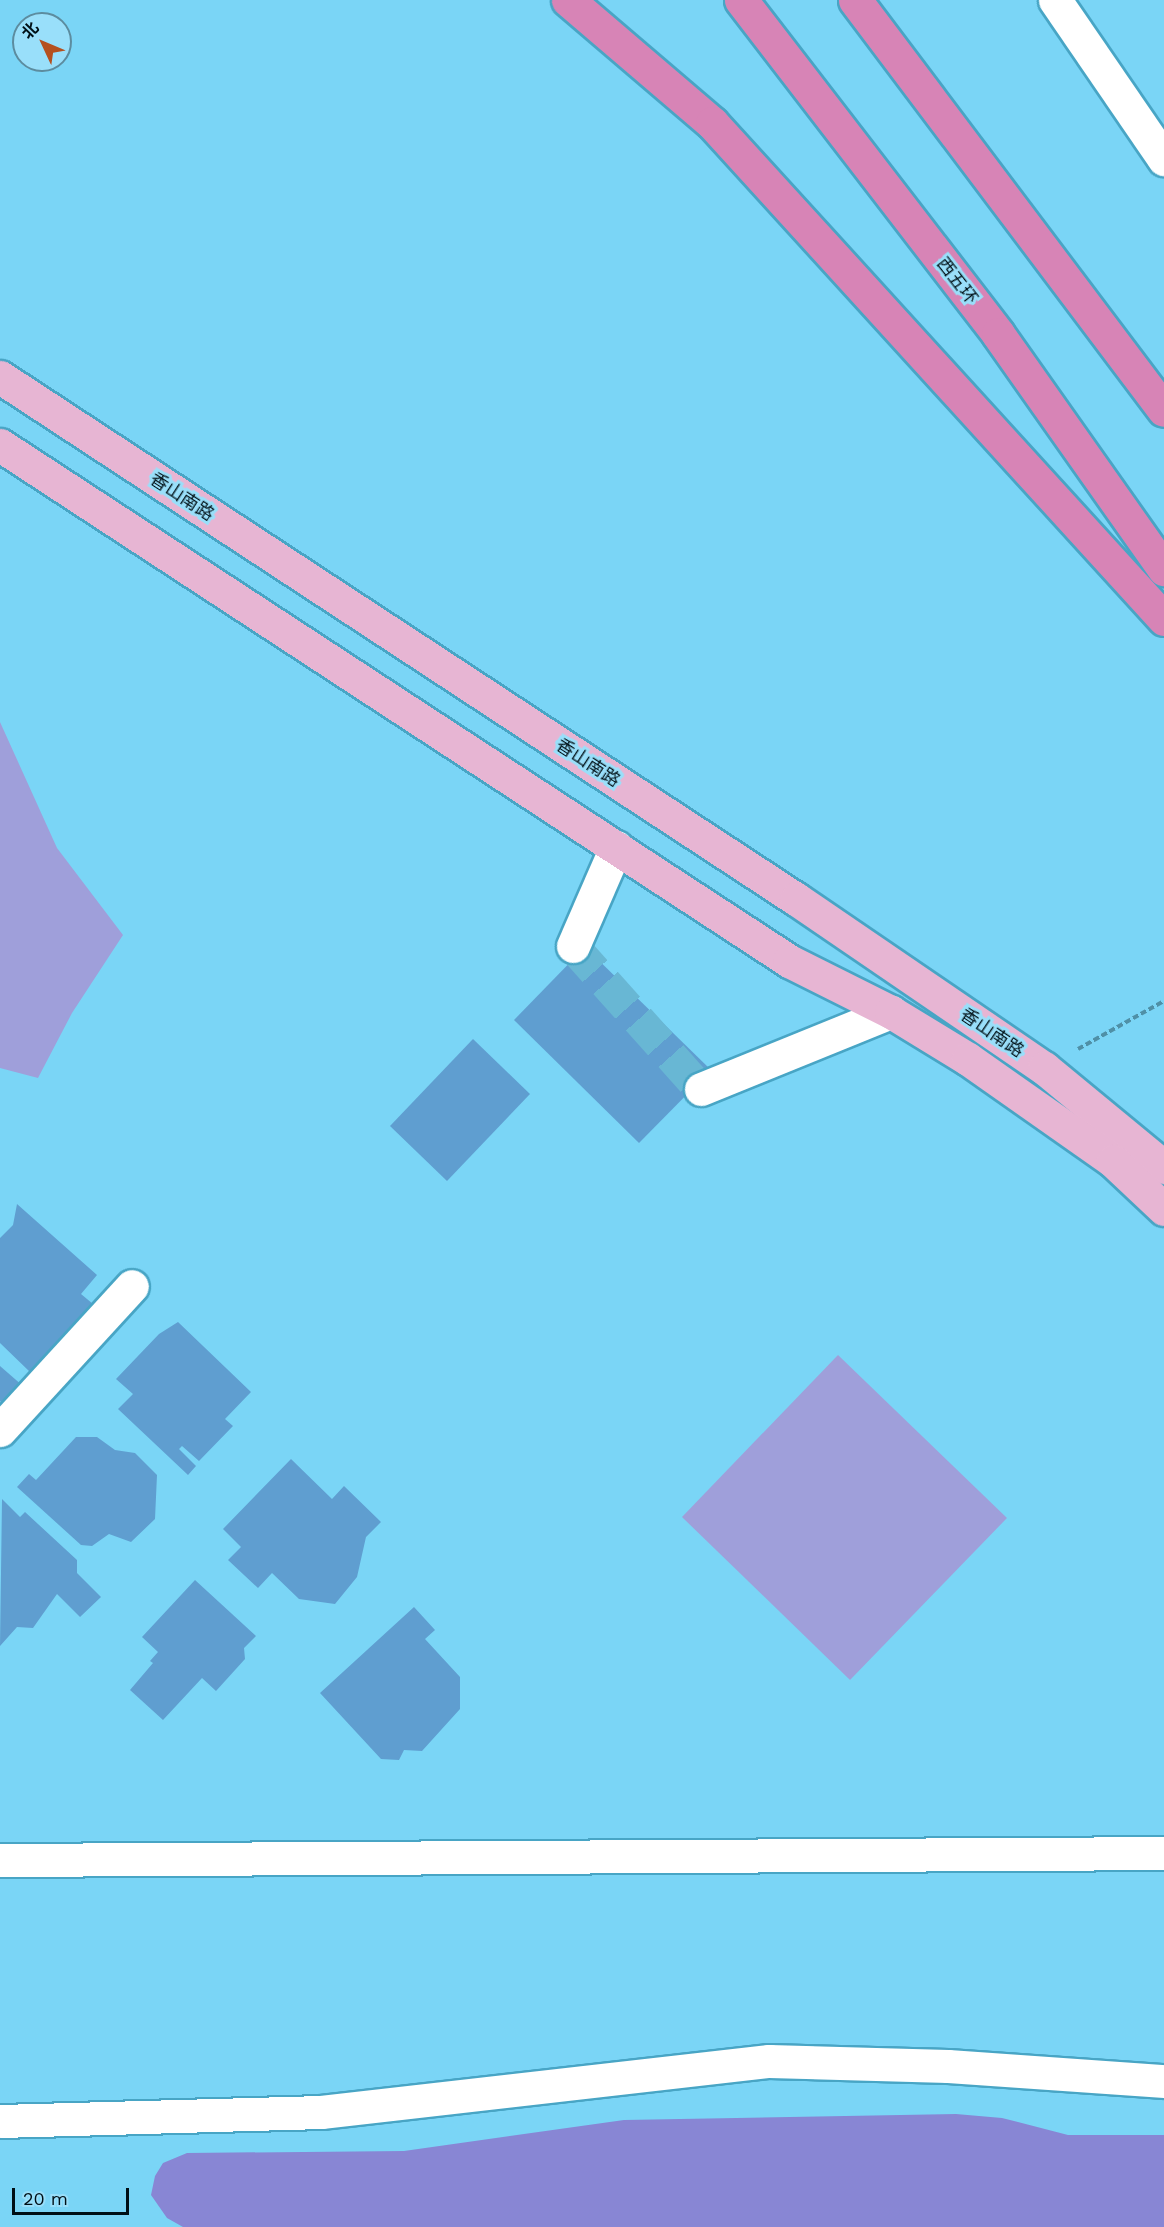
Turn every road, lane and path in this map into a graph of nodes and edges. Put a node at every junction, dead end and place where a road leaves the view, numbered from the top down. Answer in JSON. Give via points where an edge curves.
{"nodes":[{"id":1,"x":568,"y":0,"type":"edge"},
{"id":2,"x":741,"y":0,"type":"edge"},
{"id":3,"x":855,"y":0,"type":"edge"},
{"id":4,"x":1055,"y":0,"type":"edge"},
{"id":5,"x":1164,"y":159,"type":"edge"},
{"id":6,"x":0,"y":377,"type":"edge"},
{"id":7,"x":1164,"y":410,"type":"edge"},
{"id":8,"x":0,"y":445,"type":"edge"},
{"id":9,"x":1164,"y":569,"type":"edge"},
{"id":10,"x":1164,"y":619,"type":"edge"},
{"id":11,"x":616,"y":847,"type":"junction"},
{"id":12,"x":573,"y":946,"type":"dead end"},
{"id":13,"x":1164,"y":1001,"type":"edge"},
{"id":14,"x":891,"y":1012,"type":"junction"},
{"id":15,"x":1044,"y":1068,"type":"junction"},
{"id":16,"x":701,"y":1089,"type":"dead end"},
{"id":17,"x":1164,"y":1167,"type":"edge"},
{"id":18,"x":1164,"y":1209,"type":"edge"},
{"id":19,"x":132,"y":1287,"type":"dead end"},
{"id":20,"x":0,"y":1430,"type":"edge"},
{"id":21,"x":1164,"y":1853,"type":"edge"},
{"id":22,"x":0,"y":1860,"type":"edge"},
{"id":23,"x":1164,"y":2081,"type":"edge"},
{"id":24,"x":0,"y":2121,"type":"edge"}],
"edges":[{"from":1,"to":10,"type":"highway","via":[[712,123]]},
{"from":2,"to":9,"type":"highway","name":"西五环","via":[[998,334]]},
{"from":3,"to":7,"type":"highway"},
{"from":4,"to":5,"type":"street"},
{"from":6,"to":15,"type":"main road","name":"香山南路","via":[[796,899]]},
{"from":8,"to":11,"type":"main road","name":"香山南路"},
{"from":11,"to":12,"type":"street"},
{"from":11,"to":14,"type":"main road","name":"香山南路","via":[[789,962]]},
{"from":13,"to":15,"type":"path"},
{"from":14,"to":16,"type":"street"},
{"from":14,"to":18,"type":"main road","name":"香山南路","via":[[968,1059],[1113,1161]]},
{"from":15,"to":17,"type":"main road","name":"香山南路"},
{"from":19,"to":20,"type":"street"},
{"from":21,"to":22,"type":"street"},
{"from":23,"to":24,"type":"street","via":[[948,2066],[769,2061],[321,2112]]}]}
